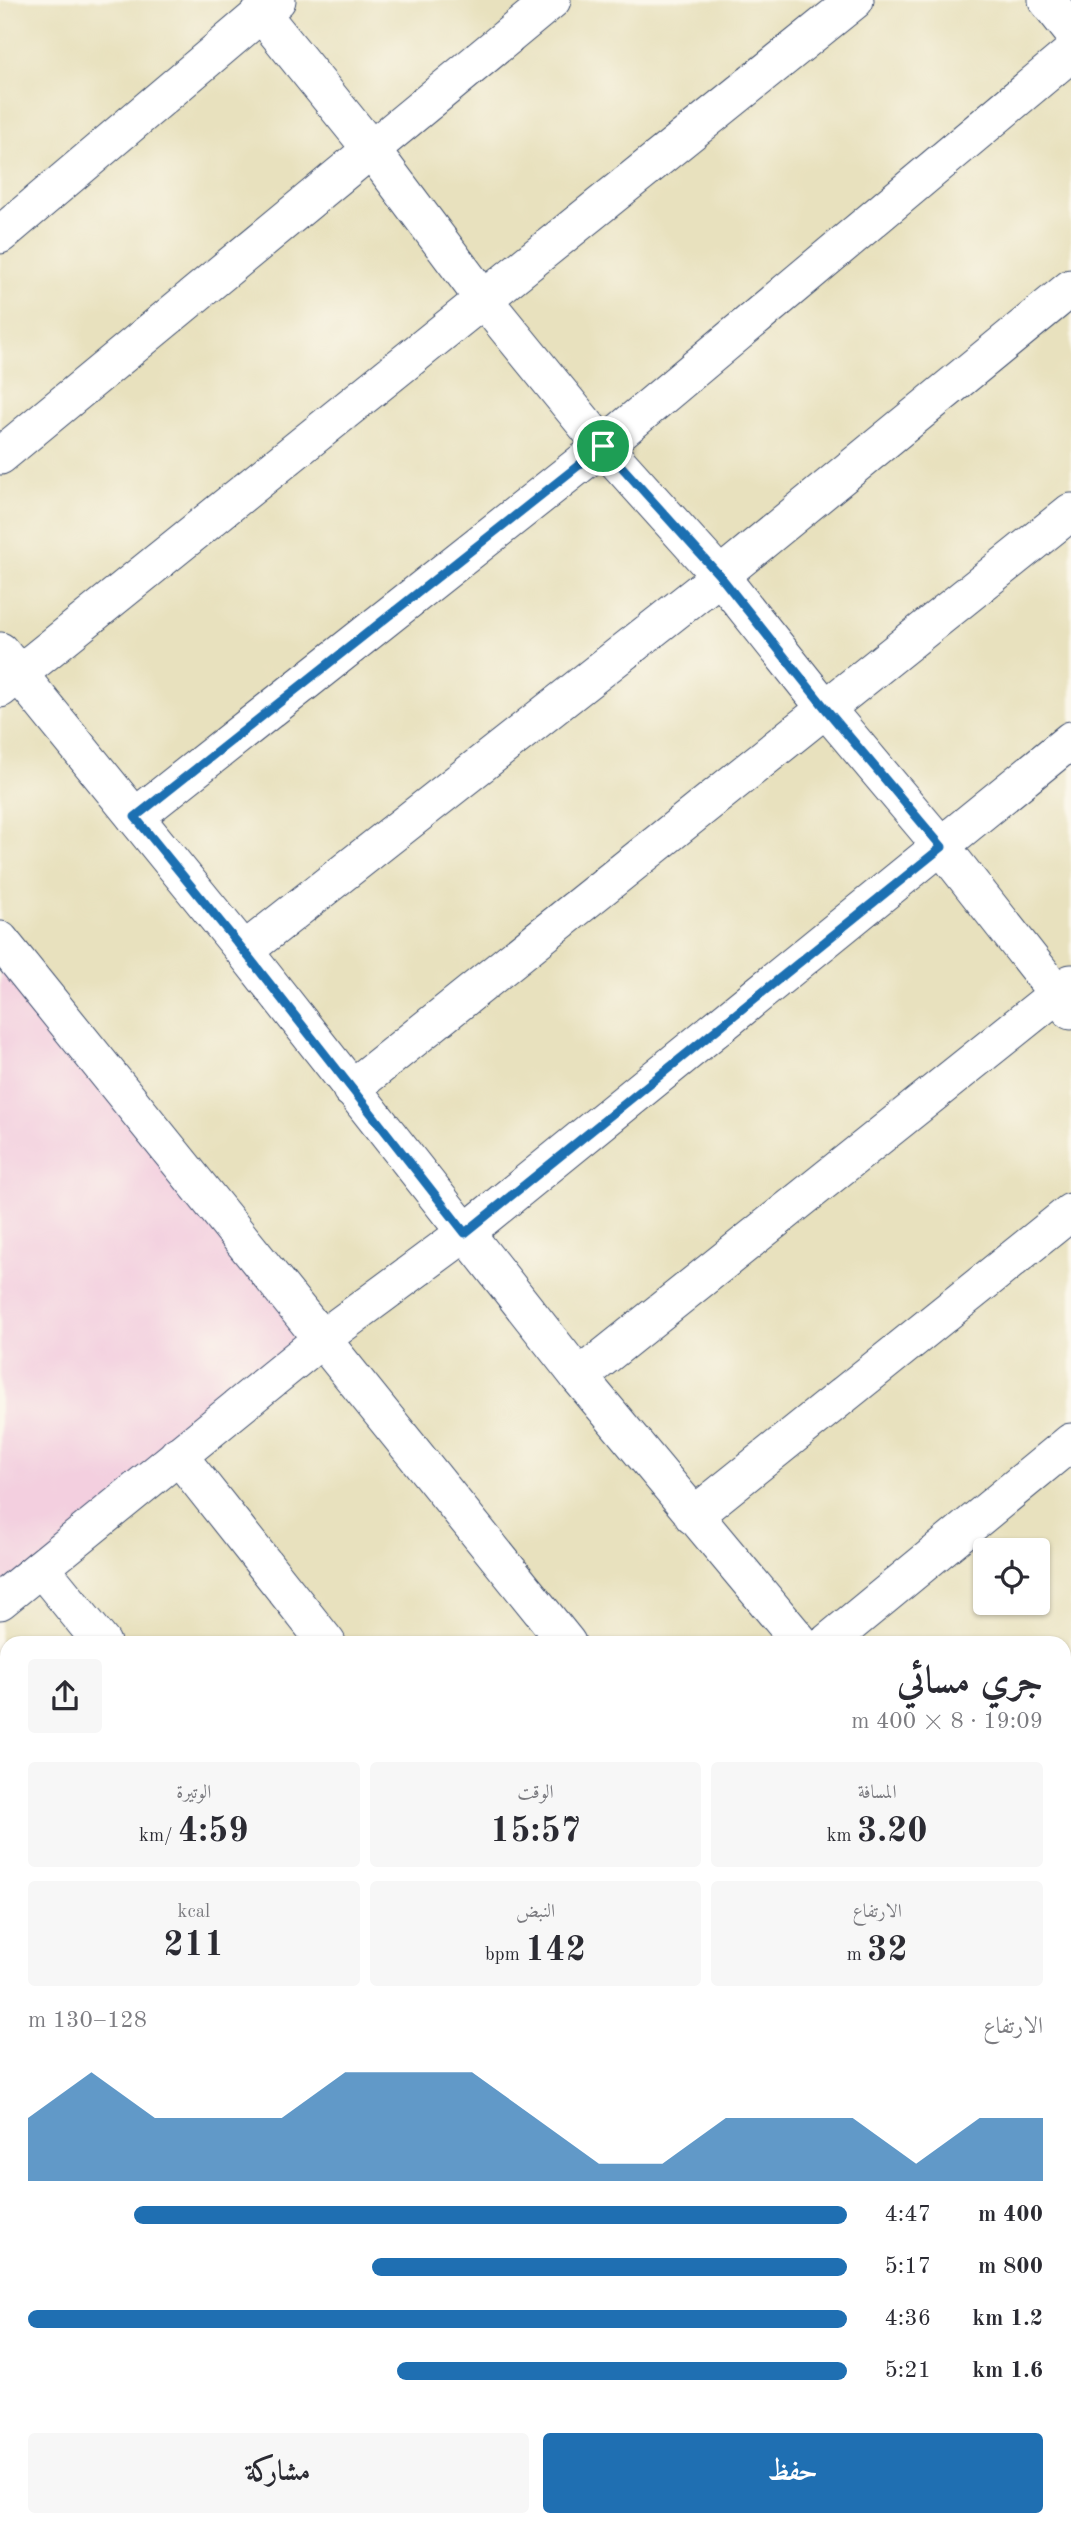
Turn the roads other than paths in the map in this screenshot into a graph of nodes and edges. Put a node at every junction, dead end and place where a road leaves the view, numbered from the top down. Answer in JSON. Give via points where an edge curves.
{"nodes":[{"id":1,"x":552,"y":0,"type":"edge"},
{"id":2,"x":855,"y":0,"type":"edge"},
{"id":3,"x":1047,"y":0,"type":"edge"},
{"id":4,"x":258,"y":8,"type":"edge"},
{"id":5,"x":1071,"y":30,"type":"edge"},
{"id":6,"x":1071,"y":53,"type":"edge"},
{"id":7,"x":370,"y":149,"type":"junction"},
{"id":8,"x":0,"y":234,"type":"edge"},
{"id":9,"x":1071,"y":288,"type":"edge"},
{"id":10,"x":484,"y":300,"type":"junction"},
{"id":11,"x":603,"y":446,"type":"junction"},
{"id":12,"x":0,"y":456,"type":"edge"},
{"id":13,"x":1071,"y":512,"type":"edge"},
{"id":14,"x":720,"y":576,"type":"junction"},
{"id":15,"x":6,"y":671,"type":"edge"},
{"id":16,"x":826,"y":709,"type":"junction"},
{"id":17,"x":1071,"y":740,"type":"edge"},
{"id":18,"x":135,"y":817,"type":"junction"},
{"id":19,"x":942,"y":847,"type":"junction"},
{"id":20,"x":0,"y":940,"type":"edge"},
{"id":21,"x":244,"y":951,"type":"junction"},
{"id":22,"x":1066,"y":996,"type":"edge"},
{"id":23,"x":351,"y":1089,"type":"junction"},
{"id":24,"x":1071,"y":1212,"type":"edge"},
{"id":25,"x":465,"y":1233,"type":"junction"},
{"id":26,"x":323,"y":1338,"type":"junction"},
{"id":27,"x":579,"y":1377,"type":"junction"},
{"id":28,"x":1071,"y":1442,"type":"edge"},
{"id":29,"x":178,"y":1455,"type":"junction"},
{"id":30,"x":693,"y":1516,"type":"junction"},
{"id":31,"x":41,"y":1568,"type":"junction"},
{"id":32,"x":0,"y":1601,"type":"edge"},
{"id":33,"x":97,"y":1636,"type":"edge"},
{"id":34,"x":321,"y":1636,"type":"edge"},
{"id":35,"x":561,"y":1636,"type":"edge"},
{"id":36,"x":795,"y":1636,"type":"edge"},
{"id":37,"x":835,"y":1636,"type":"edge"}],
"edges":[{"from":1,"to":7,"type":"street"},
{"from":2,"to":10,"type":"street"},
{"from":3,"to":5,"type":"street"},
{"from":4,"to":7,"type":"street"},
{"from":4,"to":8,"type":"street"},
{"from":6,"to":11,"type":"street"},
{"from":7,"to":10,"type":"street"},
{"from":7,"to":12,"type":"street"},
{"from":9,"to":14,"type":"street"},
{"from":10,"to":11,"type":"street"},
{"from":10,"to":15,"type":"street"},
{"from":11,"to":14,"type":"street"},
{"from":11,"to":18,"type":"street"},
{"from":13,"to":16,"type":"street"},
{"from":14,"to":16,"type":"street"},
{"from":14,"to":21,"type":"street"},
{"from":15,"to":18,"type":"street"},
{"from":16,"to":19,"type":"street"},
{"from":16,"to":23,"type":"street"},
{"from":17,"to":19,"type":"street"},
{"from":18,"to":21,"type":"street"},
{"from":19,"to":22,"type":"street"},
{"from":19,"to":25,"type":"street"},
{"from":20,"to":26,"type":"street"},
{"from":21,"to":23,"type":"street"},
{"from":22,"to":27,"type":"street"},
{"from":23,"to":25,"type":"street"},
{"from":24,"to":30,"type":"street"},
{"from":25,"to":26,"type":"street"},
{"from":25,"to":27,"type":"street"},
{"from":26,"to":29,"type":"street"},
{"from":26,"to":35,"type":"street"},
{"from":27,"to":30,"type":"street"},
{"from":28,"to":37,"type":"street"},
{"from":29,"to":31,"type":"street"},
{"from":29,"to":34,"type":"street"},
{"from":30,"to":36,"type":"street"},
{"from":31,"to":32,"type":"street"},
{"from":31,"to":33,"type":"street"}]}
